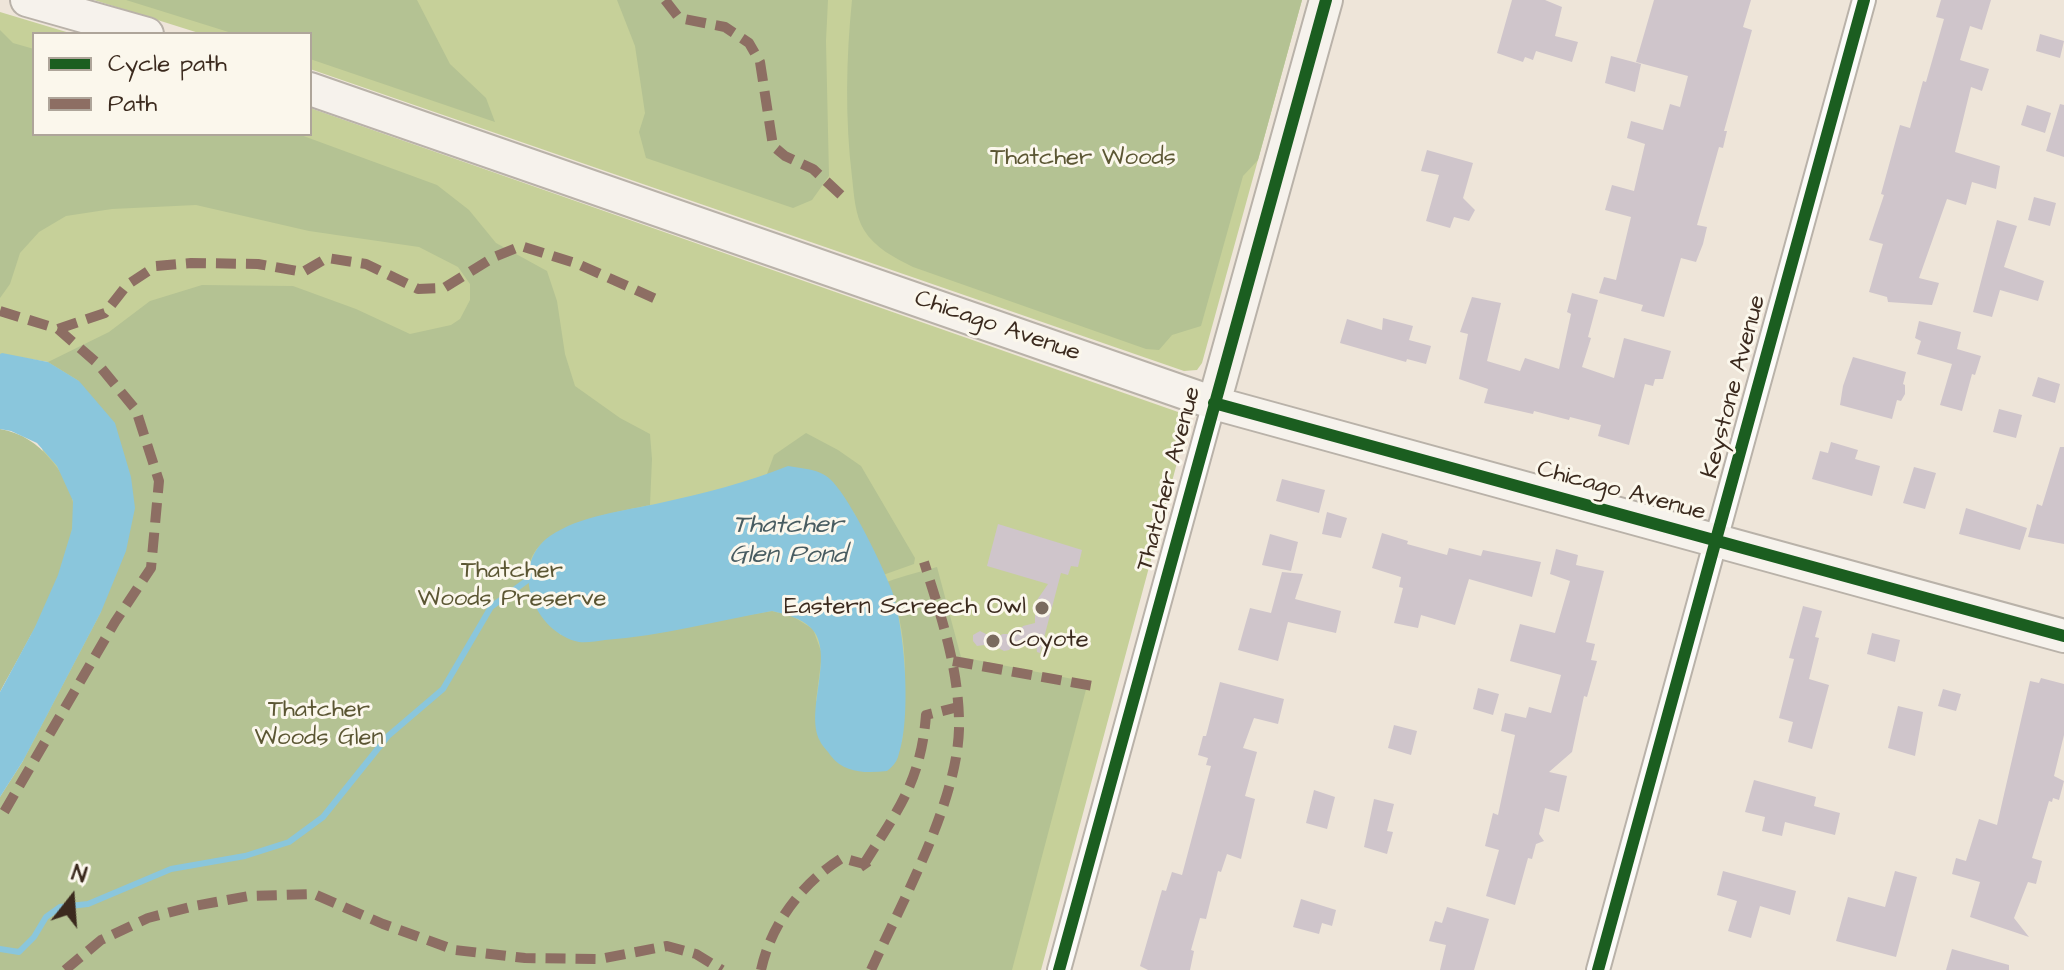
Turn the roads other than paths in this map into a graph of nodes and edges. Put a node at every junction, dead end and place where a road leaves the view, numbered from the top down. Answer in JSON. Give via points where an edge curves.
{"nodes":[{"id":1,"x":27,"y":0,"type":"edge"},
{"id":2,"x":1326,"y":0,"type":"edge"},
{"id":3,"x":1864,"y":0,"type":"edge"},
{"id":4,"x":140,"y":32,"type":"edge"},
{"id":5,"x":312,"y":90,"type":"edge"},
{"id":6,"x":1214,"y":403,"type":"junction"},
{"id":7,"x":1715,"y":540,"type":"junction"},
{"id":8,"x":2064,"y":636,"type":"edge"},
{"id":9,"x":1059,"y":970,"type":"edge"},
{"id":10,"x":1598,"y":970,"type":"edge"}],
"edges":[{"from":1,"to":4,"type":"main road"},
{"from":2,"to":6,"type":"main road","name":"Thatcher Avenue"},
{"from":3,"to":7,"type":"street","name":"Keystone Avenue"},
{"from":5,"to":6,"type":"main road","name":"Chicago Avenue"},
{"from":6,"to":7,"type":"main road","name":"Chicago Avenue"},
{"from":6,"to":9,"type":"street","name":"Thatcher Avenue"},
{"from":7,"to":8,"type":"main road","name":"Chicago Avenue"},
{"from":7,"to":10,"type":"street","name":"Keystone Avenue"}]}
